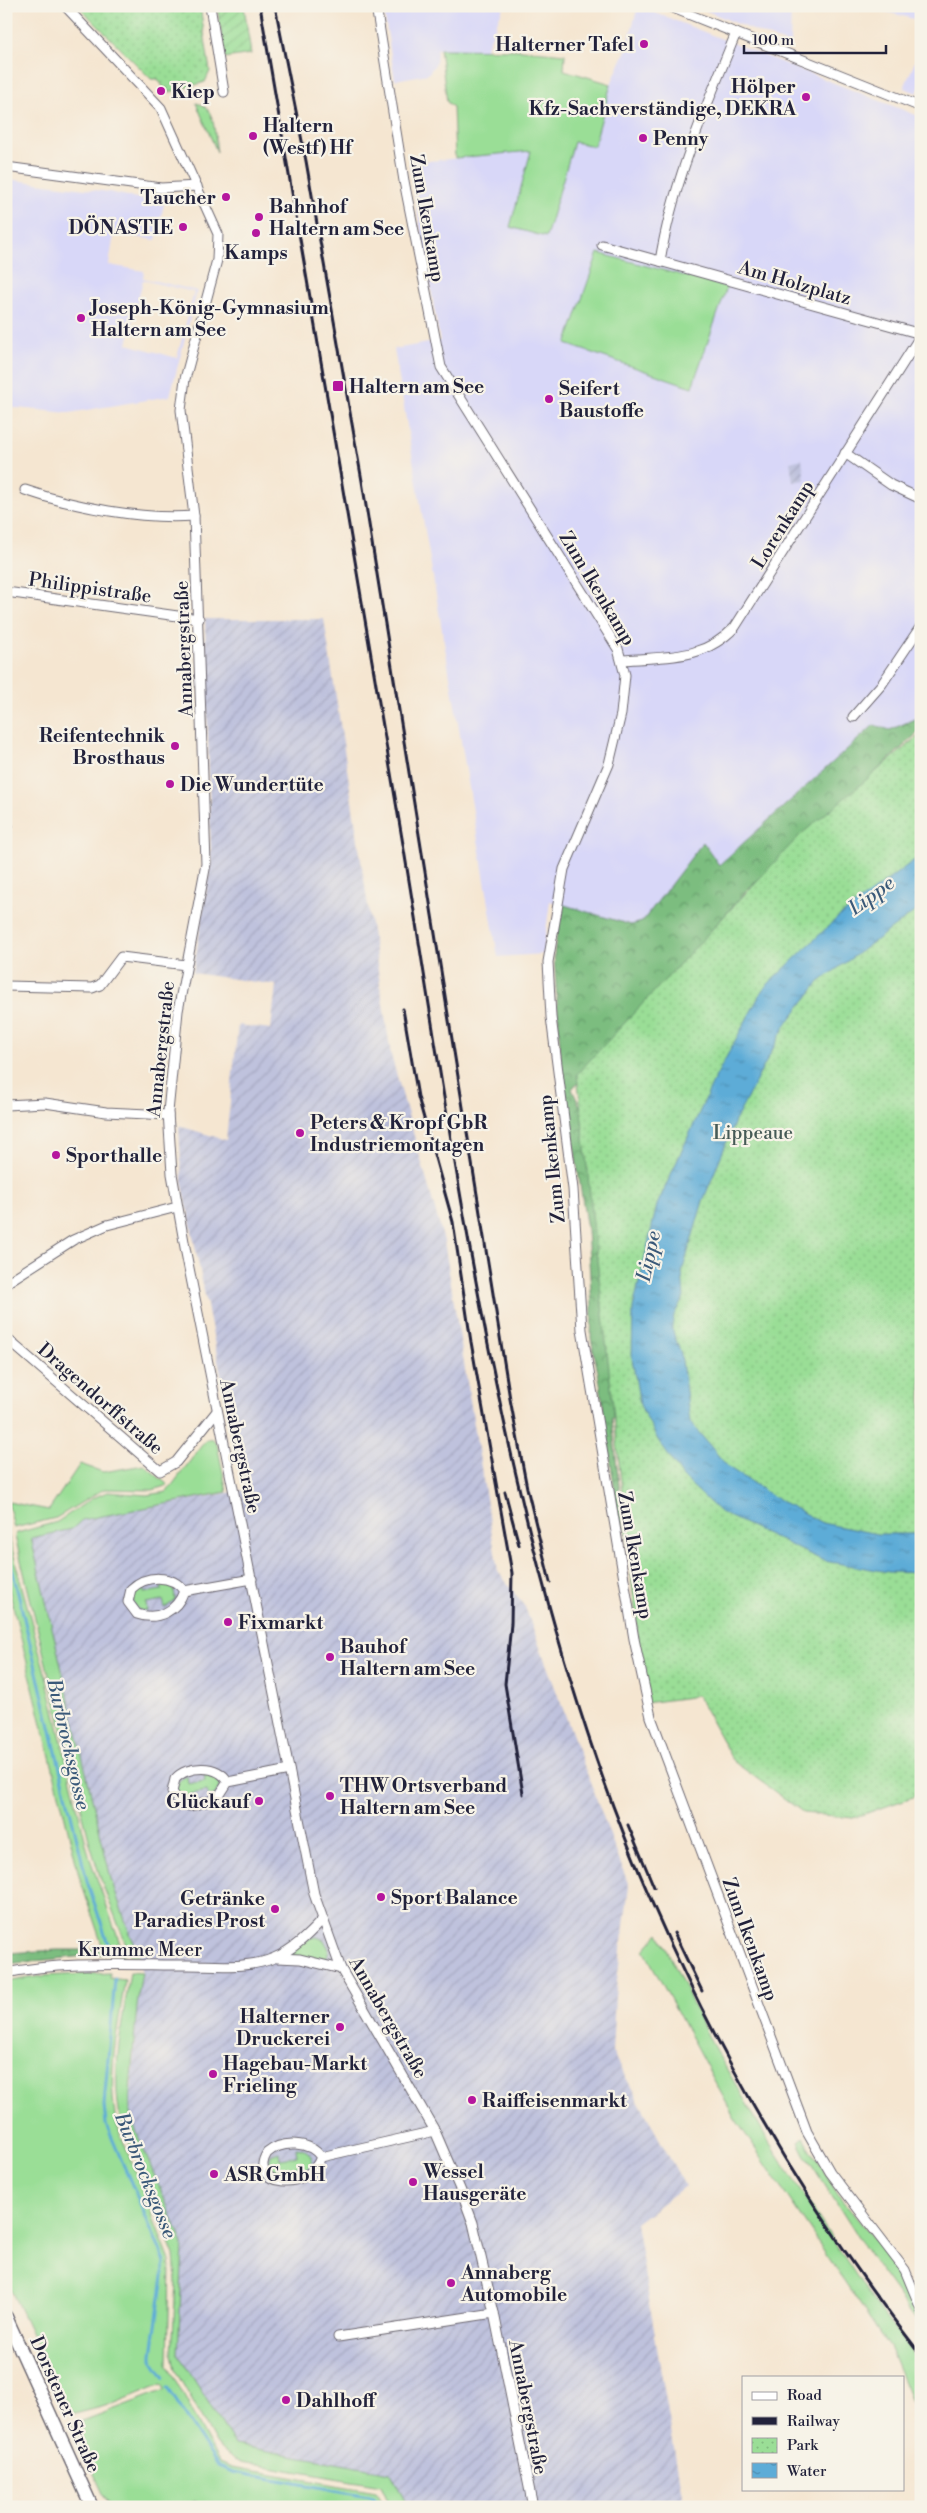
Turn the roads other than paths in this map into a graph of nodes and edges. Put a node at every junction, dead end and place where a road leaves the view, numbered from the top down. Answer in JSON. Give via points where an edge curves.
{"nodes":[{"id":1,"x":65,"y":6,"type":"edge"},
{"id":2,"x":210,"y":6,"type":"edge"},
{"id":3,"x":376,"y":6,"type":"edge"},
{"id":4,"x":668,"y":6,"type":"edge"},
{"id":5,"x":736,"y":34,"type":"junction"},
{"id":6,"x":224,"y":92,"type":"dead end"},
{"id":7,"x":921,"y":107,"type":"edge"},
{"id":8,"x":6,"y":167,"type":"edge"},
{"id":9,"x":197,"y":186,"type":"junction"},
{"id":10,"x":602,"y":245,"type":"dead end"},
{"id":11,"x":660,"y":261,"type":"junction"},
{"id":12,"x":921,"y":334,"type":"edge"},
{"id":13,"x":845,"y":453,"type":"junction"},
{"id":14,"x":25,"y":490,"type":"dead end"},
{"id":15,"x":921,"y":499,"type":"edge"},
{"id":16,"x":194,"y":516,"type":"junction"},
{"id":17,"x":6,"y":592,"type":"edge"},
{"id":18,"x":198,"y":619,"type":"junction"},
{"id":19,"x":921,"y":626,"type":"edge"},
{"id":20,"x":622,"y":660,"type":"junction"},
{"id":21,"x":853,"y":716,"type":"dead end"},
{"id":22,"x":186,"y":965,"type":"junction"},
{"id":23,"x":6,"y":986,"type":"edge"},
{"id":24,"x":6,"y":1105,"type":"edge"},
{"id":25,"x":168,"y":1115,"type":"junction"},
{"id":26,"x":177,"y":1207,"type":"junction"},
{"id":27,"x":6,"y":1283,"type":"edge"},
{"id":28,"x":6,"y":1338,"type":"edge"},
{"id":29,"x":217,"y":1411,"type":"junction"},
{"id":30,"x":252,"y":1579,"type":"junction"},
{"id":31,"x":184,"y":1591,"type":"junction"},
{"id":32,"x":289,"y":1770,"type":"junction"},
{"id":33,"x":228,"y":1782,"type":"junction"},
{"id":34,"x":322,"y":1920,"type":"junction"},
{"id":35,"x":274,"y":1958,"type":"junction"},
{"id":36,"x":341,"y":1969,"type":"junction"},
{"id":37,"x":6,"y":1974,"type":"edge"},
{"id":38,"x":435,"y":2131,"type":"junction"},
{"id":39,"x":321,"y":2157,"type":"junction"},
{"id":40,"x":921,"y":2309,"type":"edge"},
{"id":41,"x":494,"y":2313,"type":"junction"},
{"id":42,"x":6,"y":2317,"type":"edge"},
{"id":43,"x":338,"y":2337,"type":"dead end"},
{"id":44,"x":92,"y":2507,"type":"edge"},
{"id":45,"x":532,"y":2507,"type":"edge"}],
"edges":[{"from":1,"to":9,"type":"street","name":"Annabergstraße","via":[[161,108]]},
{"from":2,"to":6,"type":"street"},
{"from":3,"to":20,"type":"street","name":"Zum Ikenkamp","via":[[404,181],[441,367],[618,648]]},
{"from":4,"to":5,"type":"street"},
{"from":5,"to":7,"type":"street"},
{"from":5,"to":11,"type":"street","via":[[682,174],[664,234]]},
{"from":8,"to":9,"type":"street","via":[[161,188]]},
{"from":9,"to":16,"type":"street","name":"Annabergstraße","via":[[218,234],[219,247],[185,379],[181,410]]},
{"from":10,"to":11,"type":"street","name":"Am Holzplatz"},
{"from":11,"to":12,"type":"street","name":"Am Holzplatz"},
{"from":12,"to":13,"type":"street","name":"Lorenkamp"},
{"from":13,"to":15,"type":"street","via":[[891,485]]},
{"from":13,"to":20,"type":"street","name":"Lorenkamp","via":[[748,609],[722,640],[705,650],[688,654]]},
{"from":14,"to":16,"type":"street","via":[[56,501],[165,518]]},
{"from":16,"to":18,"type":"street","name":"Annabergstraße"},
{"from":17,"to":18,"type":"street","name":"Philippistraße"},
{"from":18,"to":22,"type":"street","name":"Annabergstraße","via":[[206,864]]},
{"from":19,"to":21,"type":"street","via":[[882,684]]},
{"from":20,"to":40,"type":"street","name":"Zum Ikenkamp","via":[[625,674],[621,714],[609,764],[564,869],[548,962],[551,1017],[573,1189],[582,1330],[634,1638],[651,1717],[807,2132],[830,2172],[906,2270]]},
{"from":22,"to":23,"type":"street","via":[[121,957],[100,984],[92,988]]},
{"from":22,"to":25,"type":"street","name":"Annabergstraße","via":[[171,1066]]},
{"from":24,"to":25,"type":"street","via":[[45,1103],[106,1112]]},
{"from":25,"to":26,"type":"street","name":"Annabergstraße"},
{"from":26,"to":27,"type":"street","via":[[106,1225],[73,1240]]},
{"from":26,"to":29,"type":"street","name":"Annabergstraße"},
{"from":28,"to":29,"type":"street","name":"Dragendorffstraße","via":[[160,1471],[176,1462]]},
{"from":29,"to":30,"type":"street","name":"Annabergstraße"},
{"from":30,"to":31,"type":"street"},
{"from":30,"to":32,"type":"street","name":"Annabergstraße"},
{"from":31,"to":31,"type":"street","via":[[179,1583],[168,1579],[142,1581],[131,1588],[128,1602],[137,1614],[164,1614],[180,1602]]},
{"from":32,"to":33,"type":"street"},
{"from":32,"to":34,"type":"street","name":"Annabergstraße","via":[[296,1814]]},
{"from":33,"to":33,"type":"street","via":[[226,1777],[212,1769],[186,1771],[175,1779],[172,1792],[181,1804],[191,1806],[217,1799]]},
{"from":34,"to":35,"type":"street","name":"Krumme Meer","via":[[298,1944]]},
{"from":34,"to":36,"type":"street","name":"Annabergstraße"},
{"from":35,"to":36,"type":"street","name":"Krumme Meer","via":[[300,1959]]},
{"from":35,"to":37,"type":"street","name":"Krumme Meer","via":[[228,1965],[61,1966]]},
{"from":36,"to":38,"type":"street","name":"Annabergstraße"},
{"from":38,"to":39,"type":"street"},
{"from":38,"to":41,"type":"street","name":"Annabergstraße","via":[[472,2223]]},
{"from":39,"to":39,"type":"street","via":[[314,2171],[302,2178],[276,2181],[268,2176],[264,2167],[267,2153],[276,2148],[299,2144],[312,2148]]},
{"from":41,"to":43,"type":"street"},
{"from":41,"to":45,"type":"street","name":"Annabergstraße"},
{"from":42,"to":44,"type":"main road","name":"Dorstener Straße"}]}
